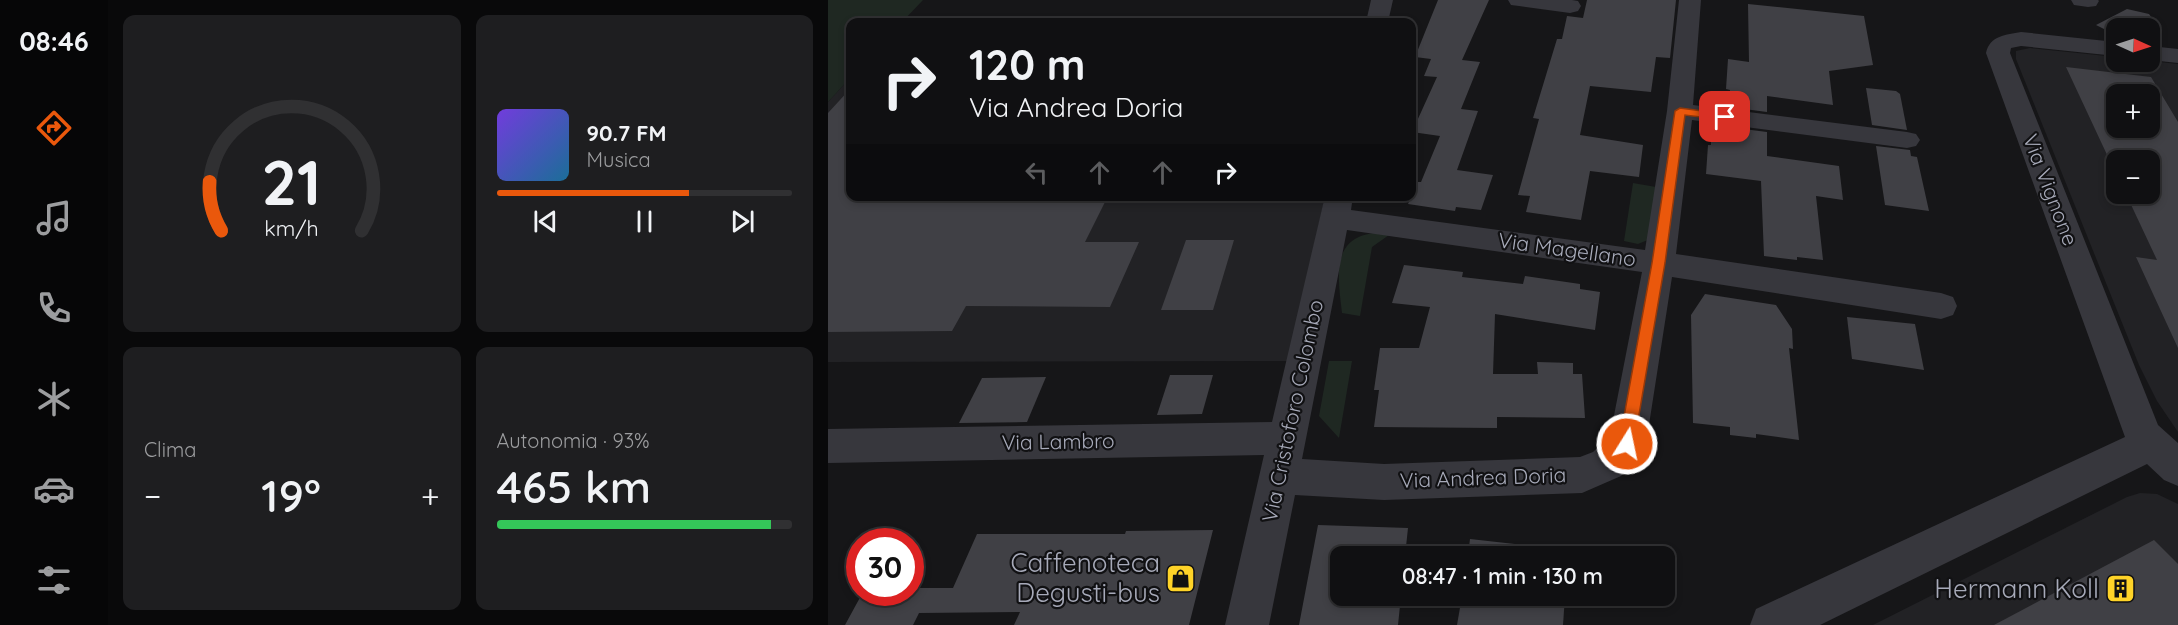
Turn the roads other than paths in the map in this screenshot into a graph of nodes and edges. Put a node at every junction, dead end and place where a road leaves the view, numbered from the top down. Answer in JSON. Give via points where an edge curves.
{"nodes":[{"id":1,"x":1382,"y":0,"type":"edge"},
{"id":2,"x":1519,"y":0,"type":"edge"},
{"id":3,"x":1690,"y":0,"type":"edge"},
{"id":4,"x":2082,"y":0,"type":"edge"},
{"id":5,"x":2088,"y":1,"type":"edge"},
{"id":6,"x":1570,"y":6,"type":"dead end"},
{"id":7,"x":1378,"y":18,"type":"edge"},
{"id":8,"x":2106,"y":48,"type":"edge"},
{"id":9,"x":2160,"y":54,"type":"edge"},
{"id":10,"x":2178,"y":56,"type":"edge"},
{"id":11,"x":1680,"y":111,"type":"junction"},
{"id":12,"x":1907,"y":140,"type":"dead end"},
{"id":13,"x":1337,"y":207,"type":"edge"},
{"id":14,"x":1659,"y":263,"type":"junction"},
{"id":15,"x":1941,"y":306,"type":"dead end"},
{"id":16,"x":1288,"y":438,"type":"junction"},
{"id":17,"x":2151,"y":443,"type":"junction"},
{"id":18,"x":828,"y":446,"type":"edge"},
{"id":19,"x":2178,"y":468,"type":"edge"},
{"id":20,"x":1280,"y":476,"type":"junction"},
{"id":21,"x":1247,"y":625,"type":"edge"},
{"id":22,"x":1772,"y":625,"type":"edge"}],
"edges":[{"from":1,"to":7,"type":"street"},
{"from":2,"to":6,"type":"street"},
{"from":3,"to":11,"type":"street","name":"Via Andrea Doria"},
{"from":4,"to":5,"type":"street"},
{"from":8,"to":17,"type":"street","name":"Via Vignone","via":[[2020,39],[2004,42],[1998,52],[2143,435]]},
{"from":9,"to":10,"type":"street"},
{"from":11,"to":12,"type":"street"},
{"from":11,"to":14,"type":"street","name":"Via Andrea Doria"},
{"from":13,"to":14,"type":"street","name":"Via Magellano"},
{"from":13,"to":16,"type":"street","name":"Via Cristoforo Colombo"},
{"from":14,"to":15,"type":"street","name":"Via Magellano"},
{"from":14,"to":20,"type":"street","name":"Via Andrea Doria","via":[[1627,444],[1607,464],[1582,475],[1543,478],[1384,482]]},
{"from":16,"to":18,"type":"street","name":"Via Lambro"},
{"from":16,"to":20,"type":"street","name":"Via Cristoforo Colombo"},
{"from":17,"to":19,"type":"street","name":"Via Vignone"},
{"from":17,"to":22,"type":"street"},
{"from":20,"to":21,"type":"street","name":"Via Cristoforo Colombo"}]}
